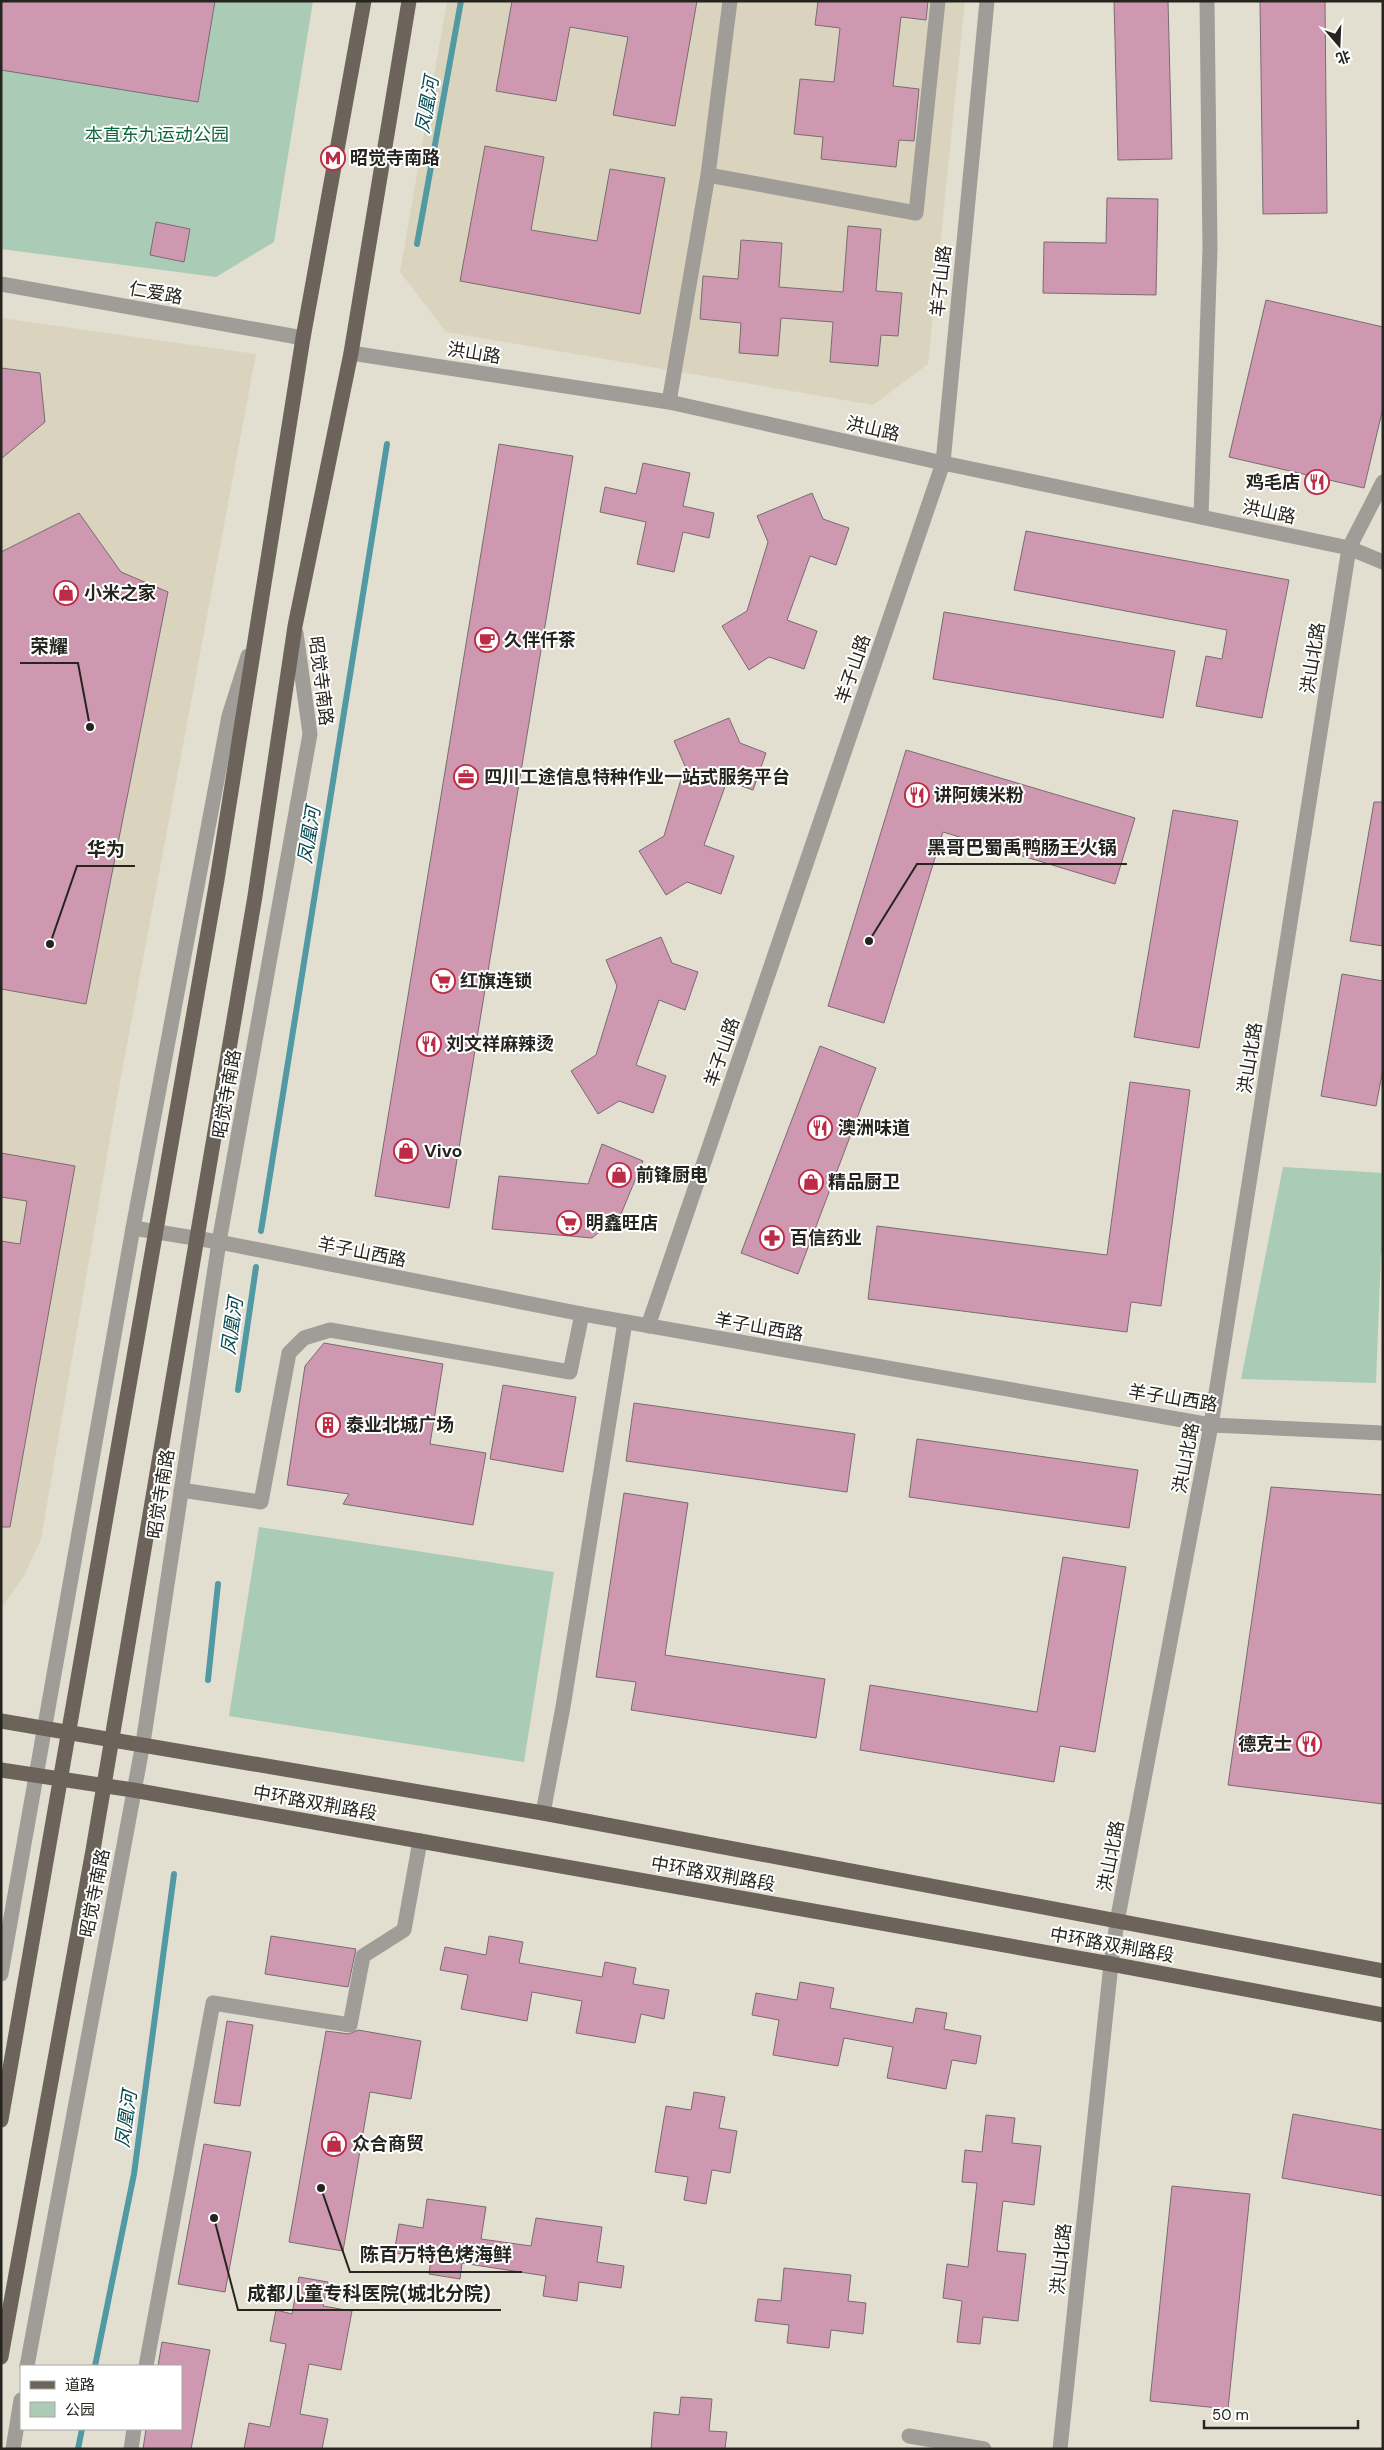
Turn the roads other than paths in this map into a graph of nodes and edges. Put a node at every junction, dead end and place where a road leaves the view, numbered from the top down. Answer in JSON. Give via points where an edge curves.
{"nodes":[{"id":1,"x":364,"y":1,"type":"edge"},
{"id":2,"x":409,"y":1,"type":"edge"},
{"id":3,"x":730,"y":1,"type":"edge"},
{"id":4,"x":938,"y":1,"type":"edge"},
{"id":5,"x":987,"y":1,"type":"edge"},
{"id":6,"x":1207,"y":1,"type":"edge"},
{"id":7,"x":708,"y":174,"type":"junction"},
{"id":8,"x":1,"y":284,"type":"edge"},
{"id":9,"x":303,"y":338,"type":"junction"},
{"id":10,"x":351,"y":353,"type":"junction"},
{"id":11,"x":669,"y":402,"type":"junction"},
{"id":12,"x":942,"y":463,"type":"junction"},
{"id":13,"x":1383,"y":482,"type":"edge"},
{"id":14,"x":1201,"y":517,"type":"junction"},
{"id":15,"x":1349,"y":548,"type":"junction"},
{"id":16,"x":1383,"y":562,"type":"edge"},
{"id":17,"x":259,"y":619,"type":"junction"},
{"id":18,"x":295,"y":626,"type":"junction"},
{"id":19,"x":133,"y":1228,"type":"junction"},
{"id":20,"x":219,"y":1242,"type":"junction"},
{"id":21,"x":582,"y":1314,"type":"junction"},
{"id":22,"x":625,"y":1322,"type":"junction"},
{"id":23,"x":648,"y":1326,"type":"junction"},
{"id":24,"x":1211,"y":1425,"type":"junction"},
{"id":25,"x":1383,"y":1432,"type":"edge"},
{"id":26,"x":180,"y":1490,"type":"junction"},
{"id":27,"x":1,"y":1721,"type":"edge"},
{"id":28,"x":44,"y":1729,"type":"junction"},
{"id":29,"x":142,"y":1744,"type":"junction"},
{"id":30,"x":1,"y":1770,"type":"edge"},
{"id":31,"x":36,"y":1776,"type":"junction"},
{"id":32,"x":133,"y":1790,"type":"junction"},
{"id":33,"x":543,"y":1813,"type":"junction"},
{"id":34,"x":420,"y":1841,"type":"junction"},
{"id":35,"x":1117,"y":1922,"type":"junction"},
{"id":36,"x":1111,"y":1964,"type":"junction"},
{"id":37,"x":1383,"y":1971,"type":"edge"},
{"id":38,"x":1,"y":1974,"type":"edge"},
{"id":39,"x":1383,"y":2015,"type":"edge"},
{"id":40,"x":1,"y":2120,"type":"edge"},
{"id":41,"x":1,"y":2356,"type":"edge"},
{"id":42,"x":27,"y":2365,"type":"edge"},
{"id":43,"x":146,"y":2365,"type":"edge"},
{"id":44,"x":20,"y":2405,"type":"edge"},
{"id":45,"x":134,"y":2430,"type":"edge"},
{"id":46,"x":909,"y":2436,"type":"dead end"},
{"id":47,"x":12,"y":2449,"type":"edge"},
{"id":48,"x":131,"y":2449,"type":"edge"},
{"id":49,"x":984,"y":2449,"type":"edge"},
{"id":50,"x":1060,"y":2449,"type":"edge"}],
"edges":[{"from":1,"to":9,"type":"main road"},
{"from":2,"to":10,"type":"main road","name":"昭觉寺南路"},
{"from":3,"to":7,"type":"street"},
{"from":4,"to":7,"type":"street","via":[[916,213]]},
{"from":5,"to":12,"type":"street","name":"羊子山路"},
{"from":6,"to":14,"type":"street","via":[[1210,249]]},
{"from":7,"to":11,"type":"street"},
{"from":8,"to":9,"type":"street","name":"仁爱路"},
{"from":9,"to":17,"type":"main road"},
{"from":10,"to":11,"type":"street","name":"洪山路"},
{"from":10,"to":18,"type":"main road","name":"昭觉寺南路"},
{"from":11,"to":12,"type":"street","name":"洪山路"},
{"from":12,"to":14,"type":"street","name":"洪山路"},
{"from":12,"to":23,"type":"street","name":"羊子山路"},
{"from":13,"to":15,"type":"street","name":"洪山北路"},
{"from":14,"to":15,"type":"street","name":"洪山路"},
{"from":15,"to":16,"type":"street","name":"洪山路"},
{"from":15,"to":24,"type":"street","name":"洪山北路"},
{"from":17,"to":19,"type":"street","via":[[229,716]]},
{"from":17,"to":40,"type":"main road","via":[[217,880]]},
{"from":18,"to":20,"type":"street","name":"昭觉寺南路","via":[[310,734]]},
{"from":18,"to":41,"type":"main road","name":"昭觉寺南路","via":[[255,896],[94,1840]]},
{"from":19,"to":20,"type":"street","name":"羊子山西路"},
{"from":19,"to":28,"type":"street"},
{"from":20,"to":21,"type":"street","name":"羊子山西路"},
{"from":20,"to":26,"type":"street","name":"昭觉寺南路"},
{"from":21,"to":22,"type":"street","name":"羊子山西路"},
{"from":21,"to":26,"type":"street","via":[[570,1372],[330,1330],[304,1338],[289,1353],[261,1502]]},
{"from":22,"to":23,"type":"street","name":"羊子山西路"},
{"from":22,"to":33,"type":"street","via":[[564,1707]]},
{"from":23,"to":24,"type":"street","name":"羊子山西路"},
{"from":24,"to":25,"type":"street","name":"羊子山西路"},
{"from":24,"to":35,"type":"street","name":"洪山北路"},
{"from":26,"to":29,"type":"street","name":"昭觉寺南路"},
{"from":27,"to":28,"type":"main road","name":"中环路双荆路段"},
{"from":28,"to":29,"type":"main road","name":"中环路双荆路段"},
{"from":28,"to":31,"type":"street"},
{"from":29,"to":32,"type":"street","name":"昭觉寺南路"},
{"from":29,"to":33,"type":"main road","name":"中环路双荆路段"},
{"from":30,"to":31,"type":"main road","name":"中环路双荆路段"},
{"from":31,"to":32,"type":"main road","name":"中环路双荆路段"},
{"from":31,"to":38,"type":"street"},
{"from":32,"to":34,"type":"main road","name":"中环路双荆路段"},
{"from":32,"to":42,"type":"street","name":"昭觉寺南路"},
{"from":33,"to":35,"type":"main road","name":"中环路双荆路段"},
{"from":34,"to":36,"type":"main road","name":"中环路双荆路段"},
{"from":34,"to":43,"type":"street","via":[[404,1930],[363,1956],[350,2025],[213,2003]]},
{"from":35,"to":36,"type":"street","name":"洪山北路"},
{"from":35,"to":37,"type":"main road","name":"中环路双荆路段"},
{"from":36,"to":39,"type":"main road","name":"中环路双荆路段"},
{"from":36,"to":50,"type":"street","name":"洪山北路"},
{"from":44,"to":47,"type":"street"},
{"from":45,"to":48,"type":"street"},
{"from":46,"to":49,"type":"street"}]}
